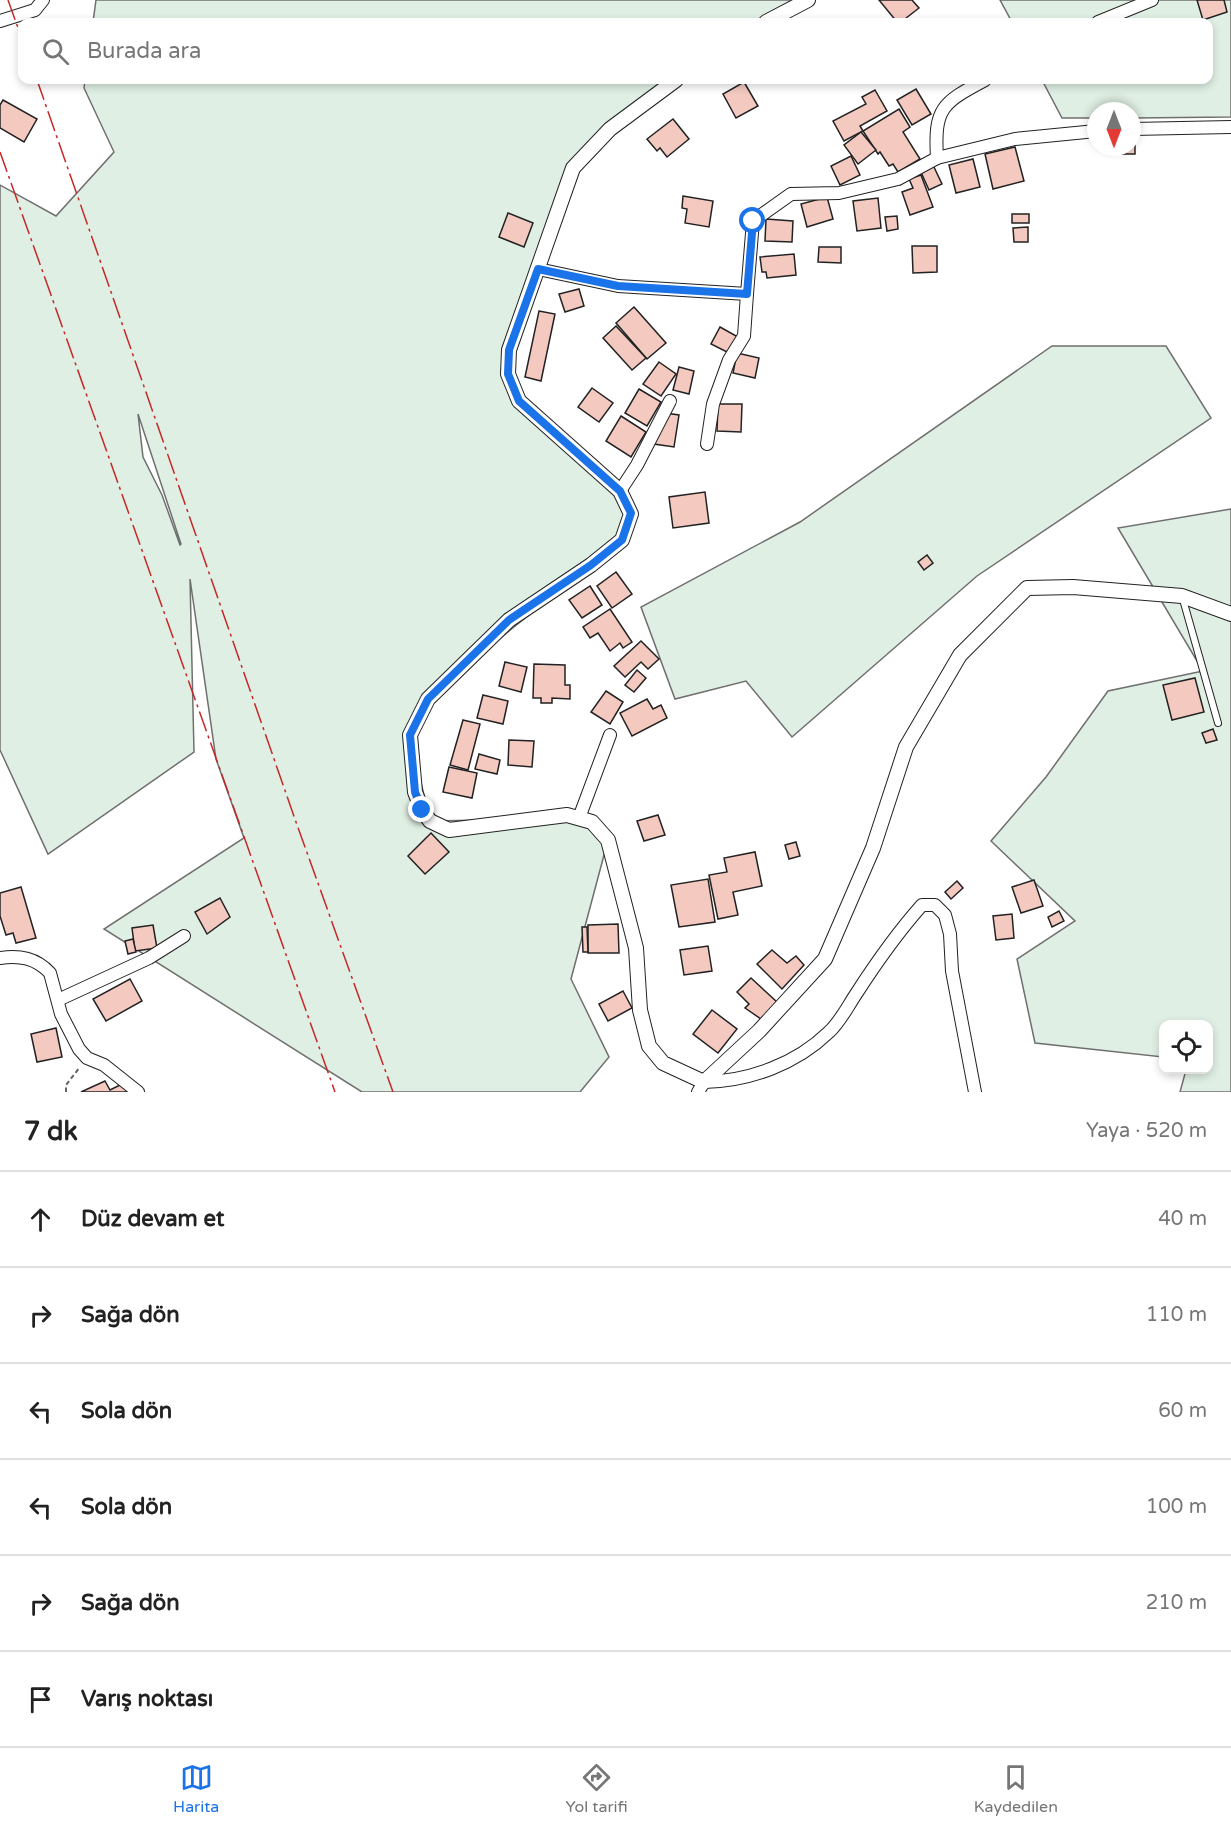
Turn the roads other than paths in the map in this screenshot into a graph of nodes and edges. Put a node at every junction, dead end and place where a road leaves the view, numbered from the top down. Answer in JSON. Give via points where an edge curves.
{"nodes":[{"id":1,"x":43,"y":0,"type":"edge"},
{"id":2,"x":808,"y":0,"type":"edge"},
{"id":3,"x":1152,"y":0,"type":"edge"},
{"id":4,"x":774,"y":18,"type":"edge"},
{"id":5,"x":1108,"y":18,"type":"edge"},
{"id":6,"x":0,"y":21,"type":"edge"},
{"id":7,"x":671,"y":84,"type":"edge"},
{"id":8,"x":977,"y":84,"type":"edge"},
{"id":9,"x":1231,"y":127,"type":"edge"},
{"id":10,"x":1141,"y":129,"type":"edge"},
{"id":11,"x":1087,"y":132,"type":"edge"},
{"id":12,"x":937,"y":158,"type":"junction"},
{"id":13,"x":538,"y":269,"type":"junction"},
{"id":14,"x":747,"y":294,"type":"junction"},
{"id":15,"x":670,"y":401,"type":"dead end"},
{"id":16,"x":707,"y":444,"type":"dead end"},
{"id":17,"x":620,"y":491,"type":"junction"},
{"id":18,"x":1182,"y":596,"type":"junction"},
{"id":19,"x":1231,"y":614,"type":"edge"},
{"id":20,"x":1218,"y":723,"type":"dead end"},
{"id":21,"x":610,"y":735,"type":"dead end"},
{"id":22,"x":579,"y":818,"type":"junction"},
{"id":23,"x":184,"y":936,"type":"dead end"},
{"id":24,"x":0,"y":958,"type":"edge"},
{"id":25,"x":58,"y":1000,"type":"junction"},
{"id":26,"x":701,"y":1087,"type":"edge"},
{"id":27,"x":138,"y":1092,"type":"edge"},
{"id":28,"x":975,"y":1092,"type":"edge"}],
"edges":[{"from":1,"to":6,"type":"street","via":[[35,10]]},
{"from":2,"to":4,"type":"street"},
{"from":3,"to":5,"type":"street"},
{"from":7,"to":13,"type":"street","via":[[610,129],[573,168]]},
{"from":8,"to":12,"type":"street","via":[[958,94],[942,110],[935,126]]},
{"from":9,"to":10,"type":"street"},
{"from":11,"to":12,"type":"street","via":[[1015,139]]},
{"from":12,"to":14,"type":"street","via":[[898,179],[839,193],[792,194],[770,207],[753,221]]},
{"from":13,"to":14,"type":"street","via":[[618,286]]},
{"from":13,"to":17,"type":"street","via":[[509,350],[508,374],[519,401]]},
{"from":14,"to":16,"type":"street","via":[[744,336],[729,360],[713,404]]},
{"from":15,"to":17,"type":"street","via":[[638,465]]},
{"from":17,"to":22,"type":"street","via":[[631,513],[622,540],[509,620],[428,699],[410,735],[415,792],[430,821],[449,830],[567,815]]},
{"from":18,"to":19,"type":"street"},
{"from":18,"to":20,"type":"lane"},
{"from":18,"to":26,"type":"street","via":[[1073,587],[1027,588],[960,655],[906,747],[873,848],[825,959]]},
{"from":21,"to":22,"type":"street"},
{"from":22,"to":26,"type":"street","via":[[592,822],[608,840],[636,948],[640,1010],[650,1046],[663,1063]]},
{"from":23,"to":25,"type":"street","via":[[149,958]]},
{"from":24,"to":25,"type":"street","via":[[30,958],[44,967],[50,973]]},
{"from":25,"to":27,"type":"street","via":[[67,1031],[87,1058],[104,1065]]},
{"from":26,"to":28,"type":"street","via":[[761,1073],[803,1053],[831,1031],[903,926],[922,906],[934,905],[945,915],[950,934],[952,971]]}]}
